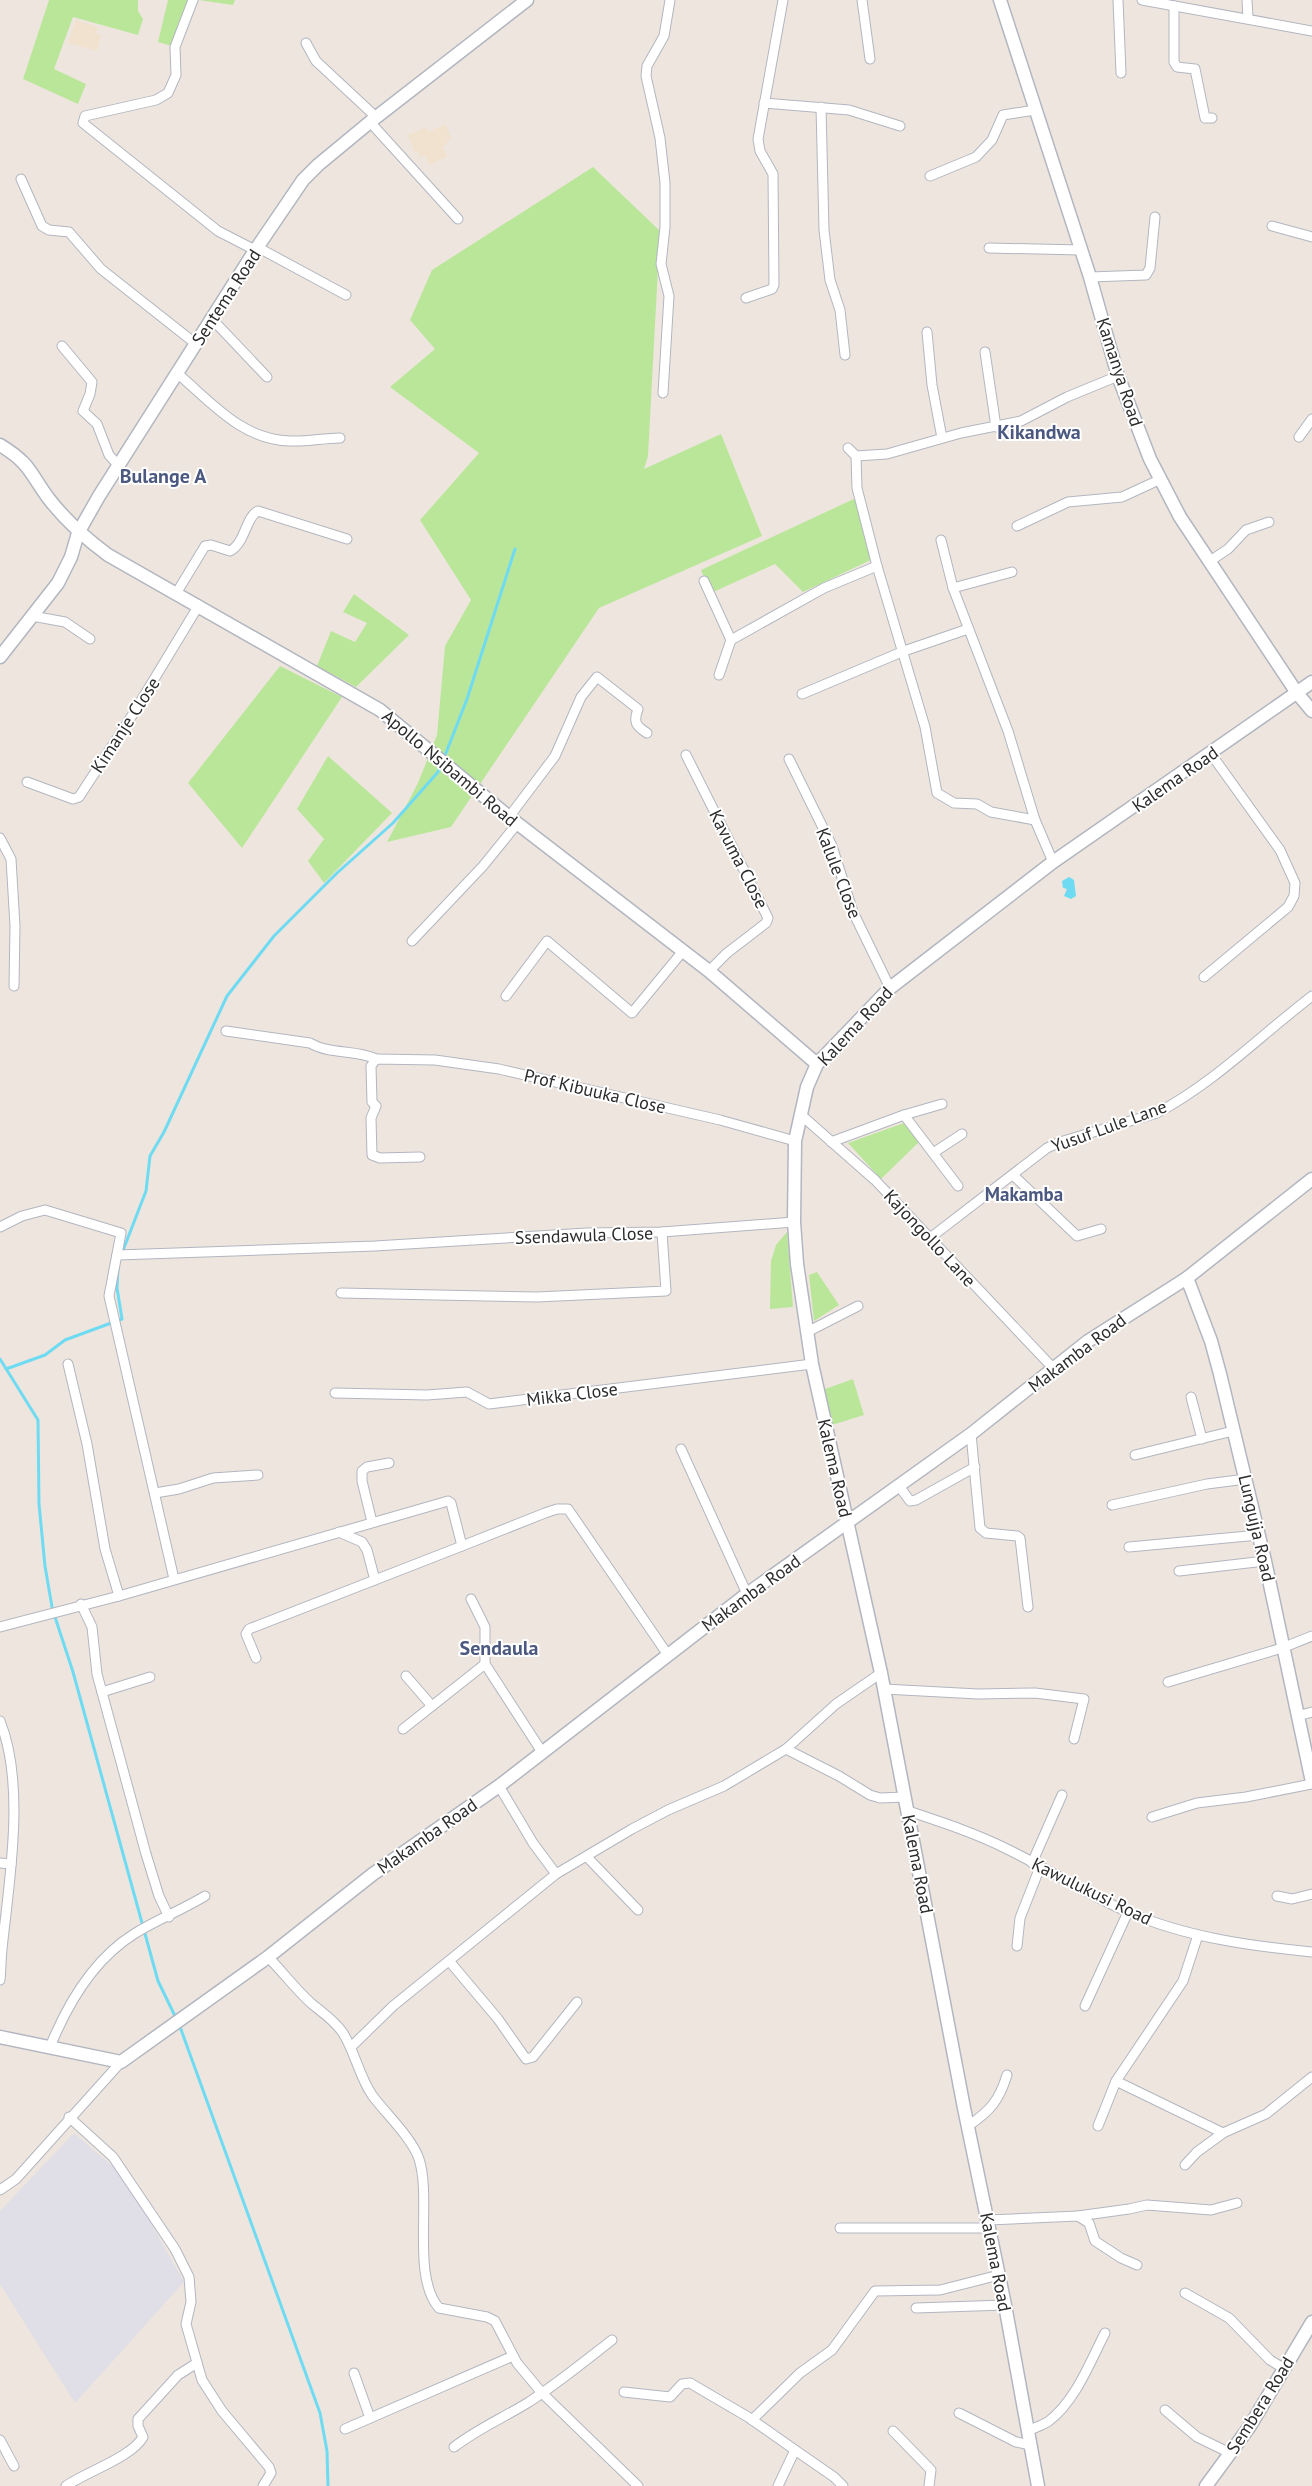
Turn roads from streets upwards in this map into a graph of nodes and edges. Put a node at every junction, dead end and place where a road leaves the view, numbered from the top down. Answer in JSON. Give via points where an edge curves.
{"nodes":[{"id":1,"x":193,"y":0,"type":"edge"},
{"id":2,"x":527,"y":0,"type":"edge"},
{"id":3,"x":670,"y":0,"type":"edge"},
{"id":4,"x":783,"y":0,"type":"edge"},
{"id":5,"x":862,"y":0,"type":"edge"},
{"id":6,"x":1000,"y":0,"type":"edge"},
{"id":7,"x":1118,"y":0,"type":"edge"},
{"id":8,"x":1142,"y":0,"type":"edge"},
{"id":9,"x":1247,"y":0,"type":"edge"},
{"id":10,"x":1174,"y":6,"type":"junction"},
{"id":11,"x":1248,"y":18,"type":"junction"},
{"id":12,"x":1312,"y":30,"type":"edge"},
{"id":13,"x":306,"y":43,"type":"dead end"},
{"id":14,"x":870,"y":59,"type":"dead end"},
{"id":15,"x":1122,"y":73,"type":"dead end"},
{"id":16,"x":764,"y":103,"type":"junction"},
{"id":17,"x":821,"y":107,"type":"junction"},
{"id":18,"x":1034,"y":110,"type":"junction"},
{"id":19,"x":1212,"y":118,"type":"dead end"},
{"id":20,"x":372,"y":119,"type":"junction"},
{"id":21,"x":900,"y":126,"type":"dead end"},
{"id":22,"x":930,"y":176,"type":"dead end"},
{"id":23,"x":21,"y":179,"type":"dead end"},
{"id":24,"x":1155,"y":217,"type":"dead end"},
{"id":25,"x":458,"y":219,"type":"dead end"},
{"id":26,"x":1272,"y":226,"type":"dead end"},
{"id":27,"x":1312,"y":237,"type":"edge"},
{"id":28,"x":989,"y":248,"type":"dead end"},
{"id":29,"x":256,"y":249,"type":"junction"},
{"id":30,"x":1081,"y":250,"type":"junction"},
{"id":31,"x":1090,"y":277,"type":"junction"},
{"id":32,"x":346,"y":295,"type":"dead end"},
{"id":33,"x":746,"y":298,"type":"dead end"},
{"id":34,"x":212,"y":319,"type":"junction"},
{"id":35,"x":927,"y":332,"type":"dead end"},
{"id":36,"x":196,"y":344,"type":"junction"},
{"id":37,"x":62,"y":346,"type":"dead end"},
{"id":38,"x":985,"y":352,"type":"dead end"},
{"id":39,"x":845,"y":355,"type":"dead end"},
{"id":40,"x":177,"y":373,"type":"junction"},
{"id":41,"x":1118,"y":376,"type":"junction"},
{"id":42,"x":267,"y":377,"type":"dead end"},
{"id":43,"x":663,"y":393,"type":"dead end"},
{"id":44,"x":1312,"y":419,"type":"edge"},
{"id":45,"x":996,"y":427,"type":"junction"},
{"id":46,"x":340,"y":438,"type":"dead end"},
{"id":47,"x":942,"y":438,"type":"junction"},
{"id":48,"x":1299,"y":438,"type":"dead end"},
{"id":49,"x":0,"y":445,"type":"edge"},
{"id":50,"x":848,"y":448,"type":"dead end"},
{"id":51,"x":856,"y":456,"type":"junction"},
{"id":52,"x":118,"y":465,"type":"junction"},
{"id":53,"x":1161,"y":479,"type":"junction"},
{"id":54,"x":1269,"y":522,"type":"dead end"},
{"id":55,"x":1017,"y":526,"type":"dead end"},
{"id":56,"x":78,"y":533,"type":"junction"},
{"id":57,"x":346,"y":539,"type":"dead end"},
{"id":58,"x":941,"y":540,"type":"dead end"},
{"id":59,"x":1210,"y":561,"type":"junction"},
{"id":60,"x":877,"y":566,"type":"junction"},
{"id":61,"x":1012,"y":572,"type":"dead end"},
{"id":62,"x":704,"y":581,"type":"dead end"},
{"id":63,"x":953,"y":588,"type":"junction"},
{"id":64,"x":177,"y":592,"type":"junction"},
{"id":65,"x":199,"y":605,"type":"junction"},
{"id":66,"x":32,"y":616,"type":"junction"},
{"id":67,"x":968,"y":629,"type":"junction"},
{"id":68,"x":90,"y":639,"type":"dead end"},
{"id":69,"x":731,"y":640,"type":"junction"},
{"id":70,"x":904,"y":651,"type":"junction"},
{"id":71,"x":0,"y":657,"type":"edge"},
{"id":72,"x":719,"y":675,"type":"dead end"},
{"id":73,"x":1312,"y":682,"type":"edge"},
{"id":74,"x":1297,"y":693,"type":"junction"},
{"id":75,"x":802,"y":694,"type":"dead end"},
{"id":76,"x":1312,"y":711,"type":"edge"},
{"id":77,"x":647,"y":733,"type":"dead end"},
{"id":78,"x":1211,"y":754,"type":"junction"},
{"id":79,"x":686,"y":755,"type":"dead end"},
{"id":80,"x":789,"y":759,"type":"dead end"},
{"id":81,"x":27,"y":782,"type":"dead end"},
{"id":82,"x":513,"y":820,"type":"junction"},
{"id":83,"x":1035,"y":820,"type":"junction"},
{"id":84,"x":0,"y":838,"type":"edge"},
{"id":85,"x":1053,"y":862,"type":"junction"},
{"id":86,"x":412,"y":941,"type":"dead end"},
{"id":87,"x":682,"y":951,"type":"junction"},
{"id":88,"x":709,"y":971,"type":"junction"},
{"id":89,"x":1204,"y":977,"type":"dead end"},
{"id":90,"x":14,"y":986,"type":"dead end"},
{"id":91,"x":890,"y":988,"type":"junction"},
{"id":92,"x":506,"y":996,"type":"dead end"},
{"id":93,"x":1312,"y":996,"type":"edge"},
{"id":94,"x":226,"y":1031,"type":"dead end"},
{"id":95,"x":376,"y":1059,"type":"junction"},
{"id":96,"x":817,"y":1064,"type":"junction"},
{"id":97,"x":942,"y":1104,"type":"dead end"},
{"id":98,"x":800,"y":1114,"type":"junction"},
{"id":99,"x":904,"y":1115,"type":"junction"},
{"id":100,"x":962,"y":1134,"type":"dead end"},
{"id":101,"x":795,"y":1141,"type":"junction"},
{"id":102,"x":831,"y":1142,"type":"junction"},
{"id":103,"x":933,"y":1153,"type":"junction"},
{"id":104,"x":420,"y":1157,"type":"dead end"},
{"id":105,"x":1013,"y":1175,"type":"junction"},
{"id":106,"x":1312,"y":1179,"type":"edge"},
{"id":107,"x":958,"y":1186,"type":"dead end"},
{"id":108,"x":794,"y":1222,"type":"junction"},
{"id":109,"x":0,"y":1227,"type":"edge"},
{"id":110,"x":1101,"y":1229,"type":"dead end"},
{"id":111,"x":662,"y":1232,"type":"junction"},
{"id":112,"x":930,"y":1238,"type":"junction"},
{"id":113,"x":117,"y":1255,"type":"junction"},
{"id":114,"x":1188,"y":1278,"type":"junction"},
{"id":115,"x":341,"y":1293,"type":"dead end"},
{"id":116,"x":858,"y":1306,"type":"dead end"},
{"id":117,"x":807,"y":1332,"type":"junction"},
{"id":118,"x":68,"y":1364,"type":"dead end"},
{"id":119,"x":812,"y":1364,"type":"junction"},
{"id":120,"x":1054,"y":1369,"type":"junction"},
{"id":121,"x":336,"y":1393,"type":"dead end"},
{"id":122,"x":1191,"y":1398,"type":"dead end"},
{"id":123,"x":1233,"y":1431,"type":"junction"},
{"id":124,"x":971,"y":1434,"type":"junction"},
{"id":125,"x":1202,"y":1438,"type":"junction"},
{"id":126,"x":681,"y":1449,"type":"dead end"},
{"id":127,"x":1135,"y":1455,"type":"dead end"},
{"id":128,"x":389,"y":1463,"type":"dead end"},
{"id":129,"x":975,"y":1467,"type":"junction"},
{"id":130,"x":258,"y":1475,"type":"dead end"},
{"id":131,"x":1246,"y":1479,"type":"junction"},
{"id":132,"x":899,"y":1486,"type":"junction"},
{"id":133,"x":155,"y":1493,"type":"junction"},
{"id":134,"x":1112,"y":1505,"type":"dead end"},
{"id":135,"x":372,"y":1522,"type":"junction"},
{"id":136,"x":848,"y":1524,"type":"junction"},
{"id":137,"x":339,"y":1532,"type":"junction"},
{"id":138,"x":1259,"y":1535,"type":"junction"},
{"id":139,"x":462,"y":1546,"type":"junction"},
{"id":140,"x":1129,"y":1547,"type":"dead end"},
{"id":141,"x":1265,"y":1561,"type":"junction"},
{"id":142,"x":1179,"y":1571,"type":"dead end"},
{"id":143,"x":174,"y":1579,"type":"junction"},
{"id":144,"x":375,"y":1580,"type":"junction"},
{"id":145,"x":747,"y":1594,"type":"junction"},
{"id":146,"x":119,"y":1596,"type":"junction"},
{"id":147,"x":471,"y":1598,"type":"dead end"},
{"id":148,"x":81,"y":1604,"type":"junction"},
{"id":149,"x":1028,"y":1607,"type":"dead end"},
{"id":150,"x":0,"y":1627,"type":"edge"},
{"id":151,"x":1312,"y":1636,"type":"edge"},
{"id":152,"x":1282,"y":1648,"type":"junction"},
{"id":153,"x":668,"y":1654,"type":"junction"},
{"id":154,"x":256,"y":1658,"type":"dead end"},
{"id":155,"x":485,"y":1664,"type":"junction"},
{"id":156,"x":881,"y":1673,"type":"junction"},
{"id":157,"x":406,"y":1676,"type":"dead end"},
{"id":158,"x":150,"y":1677,"type":"dead end"},
{"id":159,"x":1168,"y":1682,"type":"dead end"},
{"id":160,"x":884,"y":1689,"type":"junction"},
{"id":161,"x":102,"y":1692,"type":"junction"},
{"id":162,"x":432,"y":1706,"type":"junction"},
{"id":163,"x":1312,"y":1712,"type":"edge"},
{"id":164,"x":1297,"y":1716,"type":"junction"},
{"id":165,"x":0,"y":1721,"type":"edge"},
{"id":166,"x":403,"y":1729,"type":"dead end"},
{"id":167,"x":1074,"y":1739,"type":"dead end"},
{"id":168,"x":786,"y":1749,"type":"junction"},
{"id":169,"x":542,"y":1752,"type":"junction"},
{"id":170,"x":0,"y":1764,"type":"edge"},
{"id":171,"x":10,"y":1764,"type":"junction"},
{"id":172,"x":1312,"y":1783,"type":"edge"},
{"id":173,"x":499,"y":1786,"type":"junction"},
{"id":174,"x":1062,"y":1795,"type":"dead end"},
{"id":175,"x":905,"y":1797,"type":"junction"},
{"id":176,"x":908,"y":1811,"type":"junction"},
{"id":177,"x":1152,"y":1817,"type":"dead end"},
{"id":178,"x":587,"y":1857,"type":"junction"},
{"id":179,"x":0,"y":1862,"type":"edge"},
{"id":180,"x":11,"y":1864,"type":"junction"},
{"id":181,"x":1036,"y":1865,"type":"junction"},
{"id":182,"x":556,"y":1874,"type":"junction"},
{"id":183,"x":1312,"y":1894,"type":"edge"},
{"id":184,"x":205,"y":1896,"type":"dead end"},
{"id":185,"x":1277,"y":1896,"type":"dead end"},
{"id":186,"x":638,"y":1910,"type":"dead end"},
{"id":187,"x":1128,"y":1912,"type":"junction"},
{"id":188,"x":170,"y":1917,"type":"junction"},
{"id":189,"x":3,"y":1926,"type":"edge"},
{"id":190,"x":1198,"y":1935,"type":"junction"},
{"id":191,"x":1017,"y":1946,"type":"dead end"},
{"id":192,"x":1312,"y":1952,"type":"edge"},
{"id":193,"x":268,"y":1956,"type":"junction"},
{"id":194,"x":450,"y":1962,"type":"junction"},
{"id":195,"x":0,"y":1980,"type":"edge"},
{"id":196,"x":577,"y":2002,"type":"dead end"},
{"id":197,"x":1085,"y":2006,"type":"dead end"},
{"id":198,"x":0,"y":2037,"type":"edge"},
{"id":199,"x":50,"y":2047,"type":"junction"},
{"id":200,"x":351,"y":2047,"type":"junction"},
{"id":201,"x":121,"y":2062,"type":"junction"},
{"id":202,"x":1007,"y":2075,"type":"dead end"},
{"id":203,"x":1312,"y":2076,"type":"edge"},
{"id":204,"x":1116,"y":2081,"type":"junction"},
{"id":205,"x":69,"y":2117,"type":"junction"},
{"id":206,"x":968,"y":2126,"type":"junction"},
{"id":207,"x":1098,"y":2126,"type":"dead end"},
{"id":208,"x":1223,"y":2133,"type":"junction"},
{"id":209,"x":1185,"y":2165,"type":"dead end"},
{"id":210,"x":0,"y":2190,"type":"edge"},
{"id":211,"x":1237,"y":2203,"type":"dead end"},
{"id":212,"x":1078,"y":2216,"type":"junction"},
{"id":213,"x":988,"y":2224,"type":"junction"},
{"id":214,"x":840,"y":2228,"type":"dead end"},
{"id":215,"x":1137,"y":2265,"type":"dead end"},
{"id":216,"x":998,"y":2276,"type":"junction"},
{"id":217,"x":1184,"y":2293,"type":"dead end"},
{"id":218,"x":1005,"y":2305,"type":"junction"},
{"id":219,"x":916,"y":2308,"type":"dead end"},
{"id":220,"x":1312,"y":2322,"type":"edge"},
{"id":221,"x":1105,"y":2333,"type":"dead end"},
{"id":222,"x":612,"y":2340,"type":"dead end"},
{"id":223,"x":513,"y":2356,"type":"junction"},
{"id":224,"x":197,"y":2363,"type":"junction"},
{"id":225,"x":1283,"y":2368,"type":"junction"},
{"id":226,"x":354,"y":2373,"type":"dead end"},
{"id":227,"x":624,"y":2392,"type":"dead end"},
{"id":228,"x":542,"y":2393,"type":"junction"},
{"id":229,"x":1165,"y":2410,"type":"dead end"},
{"id":230,"x":959,"y":2413,"type":"dead end"},
{"id":231,"x":370,"y":2418,"type":"junction"},
{"id":232,"x":752,"y":2420,"type":"junction"},
{"id":233,"x":345,"y":2429,"type":"dead end"},
{"id":234,"x":893,"y":2431,"type":"dead end"},
{"id":235,"x":1028,"y":2431,"type":"junction"},
{"id":236,"x":0,"y":2440,"type":"edge"},
{"id":237,"x":1030,"y":2445,"type":"junction"},
{"id":238,"x":454,"y":2448,"type":"dead end"},
{"id":239,"x":794,"y":2450,"type":"junction"},
{"id":240,"x":1230,"y":2453,"type":"junction"},
{"id":241,"x":14,"y":2466,"type":"dead end"},
{"id":242,"x":66,"y":2486,"type":"edge"},
{"id":243,"x":263,"y":2486,"type":"edge"},
{"id":244,"x":638,"y":2486,"type":"edge"},
{"id":245,"x":778,"y":2486,"type":"edge"},
{"id":246,"x":842,"y":2486,"type":"edge"},
{"id":247,"x":929,"y":2486,"type":"edge"},
{"id":248,"x":1038,"y":2486,"type":"edge"},
{"id":249,"x":1206,"y":2486,"type":"edge"}],
"edges":[{"from":1,"to":29,"type":"street","via":[[175,48],[176,75],[168,93],[156,100],[85,116],[83,123],[218,231]]},
{"from":2,"to":20,"type":"street","name":"Sentema Road"},
{"from":3,"to":43,"type":"street","via":[[664,36],[647,66],[646,76],[660,138],[665,183],[661,264],[669,296]]},
{"from":4,"to":16,"type":"street"},
{"from":5,"to":14,"type":"street"},
{"from":6,"to":18,"type":"street","name":"Kamanya Road"},
{"from":7,"to":15,"type":"street"},
{"from":8,"to":10,"type":"street"},
{"from":9,"to":11,"type":"street"},
{"from":10,"to":11,"type":"street"},
{"from":10,"to":19,"type":"street","via":[[1174,62],[1177,67],[1195,69],[1205,118]]},
{"from":11,"to":12,"type":"street"},
{"from":13,"to":20,"type":"street","via":[[316,61]]},
{"from":16,"to":17,"type":"street"},
{"from":16,"to":33,"type":"street","via":[[758,145],[773,174],[775,277],[772,289]]},
{"from":17,"to":21,"type":"street","via":[[849,110]]},
{"from":17,"to":39,"type":"street","via":[[824,230],[830,280],[840,310]]},
{"from":18,"to":22,"type":"street","via":[[1003,115],[992,140],[976,157]]},
{"from":18,"to":30,"type":"street","name":"Kamanya Road"},
{"from":20,"to":25,"type":"street"},
{"from":20,"to":29,"type":"street","name":"Sentema Road","via":[[303,180]]},
{"from":23,"to":36,"type":"street","via":[[42,226],[68,232],[108,275]]},
{"from":24,"to":31,"type":"street","via":[[1150,268],[1146,275]]},
{"from":26,"to":27,"type":"street"},
{"from":28,"to":30,"type":"street"},
{"from":29,"to":32,"type":"street"},
{"from":29,"to":34,"type":"street","name":"Sentema Road"},
{"from":30,"to":31,"type":"street","name":"Kamanya Road"},
{"from":31,"to":41,"type":"street","name":"Kamanya Road"},
{"from":34,"to":36,"type":"street","name":"Sentema Road"},
{"from":34,"to":42,"type":"street"},
{"from":35,"to":47,"type":"street"},
{"from":36,"to":40,"type":"street","name":"Sentema Road"},
{"from":37,"to":52,"type":"street","via":[[92,382],[83,413],[97,424],[109,455]]},
{"from":38,"to":45,"type":"street"},
{"from":40,"to":46,"type":"street","via":[[240,428],[255,434],[289,441]]},
{"from":40,"to":52,"type":"street","name":"Sentema Road"},
{"from":41,"to":45,"type":"street","via":[[1067,397],[1032,417]]},
{"from":41,"to":53,"type":"street","name":"Kamanya Road"},
{"from":44,"to":48,"type":"street"},
{"from":45,"to":47,"type":"street"},
{"from":47,"to":51,"type":"street","via":[[886,454]]},
{"from":49,"to":56,"type":"street","name":"Apollo Nsibambi Road","via":[[29,467],[48,498]]},
{"from":50,"to":51,"type":"street"},
{"from":51,"to":60,"type":"street","via":[[857,488]]},
{"from":52,"to":56,"type":"street","name":"Sentema Road"},
{"from":53,"to":55,"type":"street","via":[[1122,496],[1068,502]]},
{"from":53,"to":59,"type":"street","name":"Kamanya Road","via":[[1180,517]]},
{"from":54,"to":59,"type":"street","via":[[1246,530],[1228,549]]},
{"from":56,"to":64,"type":"street","name":"Apollo Nsibambi Road","via":[[108,555]]},
{"from":56,"to":66,"type":"street","name":"Sentema Road","via":[[66,570]]},
{"from":57,"to":64,"type":"street","via":[[258,512],[252,515],[234,549],[205,546]]},
{"from":58,"to":63,"type":"street"},
{"from":59,"to":74,"type":"street","name":"Kamanya Road"},
{"from":60,"to":69,"type":"street","via":[[824,588]]},
{"from":60,"to":70,"type":"street"},
{"from":61,"to":63,"type":"street"},
{"from":62,"to":69,"type":"street"},
{"from":63,"to":67,"type":"street"},
{"from":64,"to":65,"type":"street","name":"Apollo Nsibambi Road"},
{"from":65,"to":81,"type":"street","name":"Kimanje Close","via":[[79,797],[73,799]]},
{"from":65,"to":82,"type":"street","name":"Apollo Nsibambi Road","via":[[380,710]]},
{"from":66,"to":68,"type":"street","via":[[65,622]]},
{"from":66,"to":71,"type":"street","name":"Sentema Road"},
{"from":67,"to":70,"type":"street"},
{"from":67,"to":83,"type":"street","via":[[1008,731]]},
{"from":69,"to":72,"type":"street"},
{"from":70,"to":75,"type":"street"},
{"from":70,"to":83,"type":"street","via":[[925,727],[937,793],[954,803],[976,804],[991,812]]},
{"from":73,"to":74,"type":"street","name":"Kalema Road"},
{"from":74,"to":76,"type":"street","name":"Kamanya Road"},
{"from":74,"to":78,"type":"street","name":"Kalema Road"},
{"from":77,"to":82,"type":"street","via":[[636,726],[634,719],[638,709],[597,677],[581,697],[555,756]]},
{"from":78,"to":85,"type":"street","name":"Kalema Road"},
{"from":78,"to":89,"type":"street","via":[[1280,850],[1295,883],[1295,892],[1288,907]]},
{"from":79,"to":88,"type":"street","name":"Kavuma Close","via":[[768,916],[766,923],[727,952]]},
{"from":80,"to":91,"type":"street","name":"Kalule Close","via":[[832,846],[853,912]]},
{"from":82,"to":86,"type":"street","via":[[483,866]]},
{"from":82,"to":87,"type":"street","name":"Apollo Nsibambi Road"},
{"from":83,"to":85,"type":"street"},
{"from":84,"to":90,"type":"street","via":[[11,859]]},
{"from":85,"to":91,"type":"street","name":"Kalema Road"},
{"from":87,"to":88,"type":"street","name":"Apollo Nsibambi Road"},
{"from":87,"to":92,"type":"street","via":[[632,1013],[547,941]]},
{"from":88,"to":96,"type":"street","name":"Apollo Nsibambi Road"},
{"from":91,"to":96,"type":"street","name":"Kalema Road"},
{"from":93,"to":105,"type":"street","name":"Yusuf Lule Lane","via":[[1239,1056],[1169,1106],[1157,1113],[1060,1142],[1047,1148]]},
{"from":94,"to":95,"type":"street","name":"Prof Kibuuka Close","via":[[310,1043]]},
{"from":95,"to":101,"type":"street","name":"Prof Kibuuka Close","via":[[435,1060],[499,1069],[711,1117]]},
{"from":95,"to":104,"type":"street","via":[[371,1066],[372,1102],[376,1106],[372,1118],[372,1155],[380,1158]]},
{"from":96,"to":98,"type":"street","name":"Kalema Road"},
{"from":97,"to":99,"type":"street"},
{"from":98,"to":101,"type":"street","name":"Kalema Road"},
{"from":98,"to":102,"type":"street","name":"Kajongollo Lane"},
{"from":99,"to":102,"type":"street"},
{"from":99,"to":103,"type":"street"},
{"from":100,"to":103,"type":"street"},
{"from":101,"to":108,"type":"street","name":"Kalema Road"},
{"from":102,"to":112,"type":"street","name":"Kajongollo Lane","via":[[875,1180]]},
{"from":103,"to":107,"type":"street"},
{"from":105,"to":110,"type":"street","via":[[1077,1236]]},
{"from":105,"to":112,"type":"street","name":"Yusuf Lule Lane"},
{"from":106,"to":114,"type":"street","name":"Makamba Road"},
{"from":108,"to":111,"type":"street","name":"Ssendawula Close"},
{"from":108,"to":117,"type":"street","name":"Kalema Road"},
{"from":109,"to":113,"type":"street","via":[[22,1216],[45,1210],[120,1233]]},
{"from":111,"to":113,"type":"street","name":"Ssendawula Close"},
{"from":111,"to":115,"type":"street","via":[[666,1291],[537,1297]]},
{"from":112,"to":120,"type":"street","name":"Kajongollo Lane"},
{"from":113,"to":133,"type":"street","via":[[109,1296]]},
{"from":114,"to":120,"type":"street","name":"Makamba Road","via":[[1088,1341]]},
{"from":114,"to":123,"type":"street","name":"Lungujja Road","via":[[1212,1341]]},
{"from":116,"to":117,"type":"street"},
{"from":117,"to":119,"type":"street","name":"Kalema Road"},
{"from":118,"to":146,"type":"street","via":[[87,1444],[105,1550]]},
{"from":119,"to":121,"type":"street","name":"Mikka Close","via":[[489,1404],[467,1392],[427,1395]]},
{"from":119,"to":136,"type":"street","name":"Kalema Road"},
{"from":120,"to":124,"type":"street","name":"Makamba Road"},
{"from":122,"to":125,"type":"street"},
{"from":123,"to":125,"type":"street"},
{"from":123,"to":131,"type":"street","name":"Lungujja Road"},
{"from":124,"to":129,"type":"street"},
{"from":124,"to":132,"type":"street","name":"Makamba Road"},
{"from":125,"to":127,"type":"street"},
{"from":126,"to":145,"type":"street"},
{"from":128,"to":135,"type":"street","via":[[362,1471]]},
{"from":129,"to":132,"type":"street","via":[[916,1500],[910,1501]]},
{"from":129,"to":149,"type":"street","via":[[980,1528],[986,1533],[1020,1538]]},
{"from":130,"to":133,"type":"street","via":[[213,1478]]},
{"from":131,"to":134,"type":"street","via":[[1207,1484]]},
{"from":131,"to":138,"type":"street","name":"Lungujja Road"},
{"from":132,"to":136,"type":"street","name":"Makamba Road"},
{"from":133,"to":143,"type":"street"},
{"from":135,"to":137,"type":"street"},
{"from":135,"to":139,"type":"street","via":[[448,1501]]},
{"from":136,"to":145,"type":"street","name":"Makamba Road"},
{"from":136,"to":156,"type":"street","name":"Kalema Road"},
{"from":137,"to":143,"type":"street"},
{"from":137,"to":144,"type":"street","via":[[362,1542]]},
{"from":138,"to":140,"type":"street"},
{"from":138,"to":141,"type":"street","name":"Lungujja Road"},
{"from":139,"to":144,"type":"street"},
{"from":139,"to":153,"type":"street","via":[[545,1512],[568,1509]]},
{"from":141,"to":142,"type":"street"},
{"from":141,"to":152,"type":"street","name":"Lungujja Road"},
{"from":143,"to":146,"type":"street"},
{"from":144,"to":154,"type":"street","via":[[247,1630]]},
{"from":145,"to":153,"type":"street","name":"Makamba Road"},
{"from":146,"to":148,"type":"street"},
{"from":147,"to":155,"type":"street","via":[[485,1627]]},
{"from":148,"to":150,"type":"street"},
{"from":148,"to":161,"type":"street","via":[[92,1627]]},
{"from":151,"to":152,"type":"street"},
{"from":152,"to":159,"type":"street"},
{"from":152,"to":164,"type":"street","name":"Lungujja Road"},
{"from":153,"to":169,"type":"street","name":"Makamba Road"},
{"from":155,"to":162,"type":"street"},
{"from":155,"to":169,"type":"street"},
{"from":156,"to":160,"type":"street","name":"Kalema Road"},
{"from":156,"to":168,"type":"street","via":[[836,1704]]},
{"from":157,"to":162,"type":"street"},
{"from":158,"to":161,"type":"street"},
{"from":160,"to":167,"type":"street","via":[[992,1695],[1035,1693],[1084,1699]]},
{"from":160,"to":175,"type":"street","name":"Kalema Road"},
{"from":161,"to":188,"type":"street","via":[[146,1854],[159,1896]]},
{"from":162,"to":166,"type":"street"},
{"from":163,"to":164,"type":"street"},
{"from":164,"to":172,"type":"street","name":"Lungujja Road"},
{"from":165,"to":171,"type":"street"},
{"from":168,"to":175,"type":"street","via":[[870,1795]]},
{"from":168,"to":178,"type":"street","via":[[724,1786],[632,1829]]},
{"from":169,"to":173,"type":"street","name":"Makamba Road"},
{"from":170,"to":171,"type":"street"},
{"from":171,"to":180,"type":"street","via":[[13,1802]]},
{"from":172,"to":177,"type":"street","via":[[1197,1803]]},
{"from":173,"to":182,"type":"street"},
{"from":173,"to":193,"type":"street","name":"Makamba Road","via":[[373,1874]]},
{"from":174,"to":181,"type":"street"},
{"from":175,"to":176,"type":"street","name":"Kalema Road"},
{"from":176,"to":181,"type":"street","name":"Kawulukusi Road","via":[[983,1839]]},
{"from":176,"to":206,"type":"street","name":"Kalema Road"},
{"from":178,"to":182,"type":"street"},
{"from":178,"to":186,"type":"street"},
{"from":179,"to":180,"type":"street"},
{"from":180,"to":189,"type":"street"},
{"from":181,"to":187,"type":"street","name":"Kawulukusi Road"},
{"from":181,"to":191,"type":"street","via":[[1020,1918]]},
{"from":182,"to":194,"type":"street"},
{"from":183,"to":185,"type":"street","via":[[1292,1899]]},
{"from":184,"to":188,"type":"street"},
{"from":187,"to":190,"type":"street","name":"Kawulukusi Road"},
{"from":187,"to":197,"type":"street"},
{"from":188,"to":199,"type":"street","via":[[134,1934],[97,1968],[70,2004]]},
{"from":189,"to":195,"type":"street"},
{"from":190,"to":192,"type":"street","name":"Kawulukusi Road"},
{"from":190,"to":204,"type":"street","via":[[1183,1982]]},
{"from":193,"to":200,"type":"street","via":[[341,2030]]},
{"from":193,"to":201,"type":"street","name":"Makamba Road"},
{"from":194,"to":196,"type":"street","via":[[498,2019],[526,2059],[533,2057]]},
{"from":194,"to":200,"type":"street","via":[[393,2006]]},
{"from":198,"to":199,"type":"street"},
{"from":199,"to":201,"type":"street"},
{"from":200,"to":223,"type":"street","via":[[371,2093],[419,2159],[430,2296],[440,2308],[491,2318]]},
{"from":201,"to":205,"type":"street"},
{"from":202,"to":206,"type":"street","via":[[1001,2096]]},
{"from":203,"to":208,"type":"street","via":[[1266,2114]]},
{"from":204,"to":207,"type":"street"},
{"from":204,"to":208,"type":"street"},
{"from":205,"to":210,"type":"street","via":[[16,2179]]},
{"from":205,"to":224,"type":"street","via":[[113,2157],[155,2217],[188,2273],[191,2302],[186,2324]]},
{"from":206,"to":213,"type":"street","name":"Kalema Road"},
{"from":208,"to":209,"type":"street"},
{"from":211,"to":212,"type":"street","via":[[1211,2210],[1147,2204],[1129,2210]]},
{"from":212,"to":213,"type":"street"},
{"from":212,"to":215,"type":"street","via":[[1089,2223],[1094,2241]]},
{"from":213,"to":214,"type":"street"},
{"from":213,"to":216,"type":"street","name":"Kalema Road"},
{"from":216,"to":218,"type":"street","name":"Kalema Road"},
{"from":216,"to":232,"type":"street","via":[[940,2290],[875,2291],[832,2350],[800,2373]]},
{"from":217,"to":225,"type":"street","via":[[1229,2318],[1270,2360]]},
{"from":218,"to":219,"type":"street"},
{"from":218,"to":235,"type":"street","name":"Kalema Road"},
{"from":220,"to":225,"type":"street","name":"Sembera Road"},
{"from":221,"to":235,"type":"street","via":[[1066,2402],[1047,2422]]},
{"from":222,"to":228,"type":"street"},
{"from":223,"to":228,"type":"street"},
{"from":223,"to":231,"type":"street"},
{"from":224,"to":242,"type":"street","via":[[178,2375],[138,2419],[143,2437],[140,2442]]},
{"from":224,"to":243,"type":"street","via":[[209,2392],[269,2467],[270,2473]]},
{"from":225,"to":240,"type":"street","name":"Sembera Road","via":[[1250,2426]]},
{"from":226,"to":231,"type":"street"},
{"from":227,"to":232,"type":"street","via":[[670,2397],[680,2385],[688,2383]]},
{"from":228,"to":238,"type":"street","via":[[485,2425]]},
{"from":228,"to":244,"type":"street"},
{"from":229,"to":240,"type":"street","via":[[1197,2438]]},
{"from":230,"to":237,"type":"street","via":[[1016,2442]]},
{"from":231,"to":233,"type":"street"},
{"from":232,"to":239,"type":"street"},
{"from":234,"to":247,"type":"street","via":[[931,2470]]},
{"from":235,"to":237,"type":"street","name":"Kalema Road"},
{"from":236,"to":241,"type":"street"},
{"from":237,"to":248,"type":"street","name":"Kalema Road"},
{"from":239,"to":245,"type":"street"},
{"from":239,"to":246,"type":"street"},
{"from":240,"to":249,"type":"street","name":"Sembera Road"}]}
